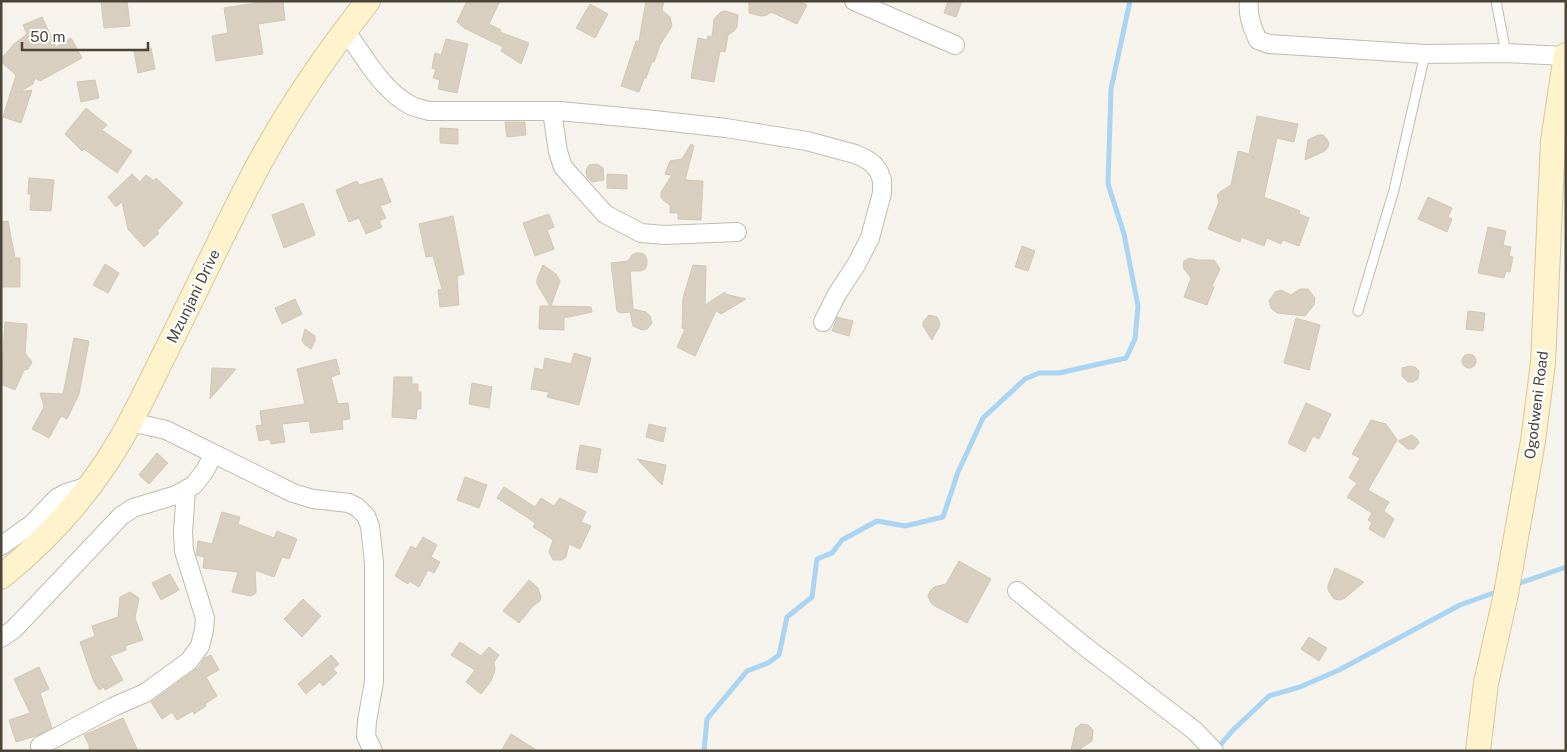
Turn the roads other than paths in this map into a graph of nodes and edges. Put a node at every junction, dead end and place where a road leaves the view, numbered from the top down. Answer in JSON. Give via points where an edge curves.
{"nodes":[{"id":1,"x":368,"y":1,"type":"edge"},
{"id":2,"x":854,"y":1,"type":"edge"},
{"id":3,"x":1248,"y":1,"type":"edge"},
{"id":4,"x":1496,"y":1,"type":"edge"},
{"id":5,"x":345,"y":30,"type":"junction"},
{"id":6,"x":955,"y":45,"type":"dead end"},
{"id":7,"x":1506,"y":53,"type":"junction"},
{"id":8,"x":1425,"y":54,"type":"junction"},
{"id":9,"x":1566,"y":55,"type":"edge"},
{"id":10,"x":552,"y":111,"type":"junction"},
{"id":11,"x":737,"y":232,"type":"dead end"},
{"id":12,"x":1358,"y":311,"type":"dead end"},
{"id":13,"x":824,"y":322,"type":"dead end"},
{"id":14,"x":131,"y":422,"type":"junction"},
{"id":15,"x":214,"y":454,"type":"junction"},
{"id":16,"x":89,"y":486,"type":"junction"},
{"id":17,"x":186,"y":490,"type":"junction"},
{"id":18,"x":1,"y":546,"type":"edge"},
{"id":19,"x":1,"y":577,"type":"edge"},
{"id":20,"x":1017,"y":591,"type":"dead end"},
{"id":21,"x":1,"y":638,"type":"edge"},
{"id":22,"x":40,"y":746,"type":"dead end"},
{"id":23,"x":373,"y":751,"type":"edge"},
{"id":24,"x":1214,"y":751,"type":"edge"},
{"id":25,"x":1478,"y":751,"type":"edge"}],
"edges":[{"from":1,"to":5,"type":"street","name":"Mzunjani Drive"},
{"from":2,"to":6,"type":"street"},
{"from":3,"to":8,"type":"street","via":[[1247,10],[1258,40],[1269,44]]},
{"from":4,"to":7,"type":"lane"},
{"from":5,"to":10,"type":"street","via":[[383,83],[411,106],[429,111]]},
{"from":5,"to":14,"type":"street","name":"Mzunjani Drive","via":[[285,119],[251,180]]},
{"from":7,"to":8,"type":"street"},
{"from":7,"to":9,"type":"street"},
{"from":8,"to":12,"type":"lane","via":[[1394,190]]},
{"from":9,"to":25,"type":"street","name":"Ogodweni Road","via":[[1553,141],[1542,364],[1535,422],[1506,594],[1486,683]]},
{"from":10,"to":11,"type":"street","via":[[562,167],[605,214],[641,233]]},
{"from":10,"to":13,"type":"street","via":[[672,122],[807,141],[855,154],[874,165],[882,180],[882,194],[870,238]]},
{"from":14,"to":15,"type":"street","via":[[166,430]]},
{"from":14,"to":16,"type":"street","name":"Mzunjani Drive"},
{"from":15,"to":17,"type":"street","via":[[198,481]]},
{"from":15,"to":23,"type":"street","via":[[293,493],[314,500],[349,503],[366,516],[372,533],[374,563],[374,682],[366,721],[366,736]]},
{"from":16,"to":18,"type":"street","via":[[57,498],[32,524]]},
{"from":16,"to":19,"type":"street","name":"Mzunjani Drive","via":[[33,551]]},
{"from":17,"to":21,"type":"street","via":[[133,508],[121,516],[14,629]]},
{"from":17,"to":22,"type":"street","via":[[184,551],[205,618],[200,646],[189,661],[145,693]]},
{"from":20,"to":24,"type":"street","via":[[1195,731]]}]}
